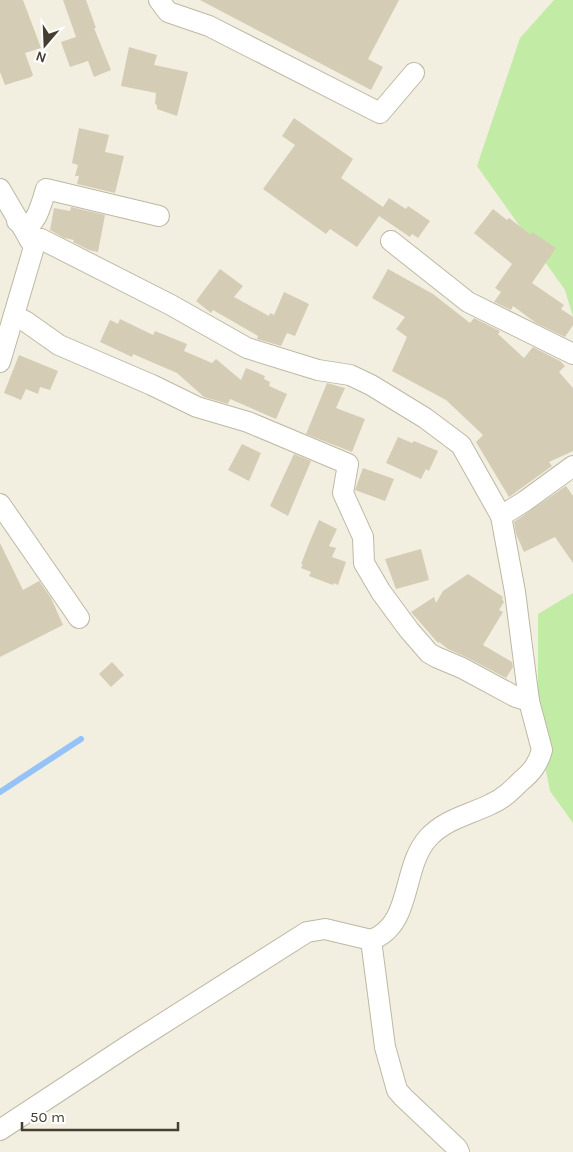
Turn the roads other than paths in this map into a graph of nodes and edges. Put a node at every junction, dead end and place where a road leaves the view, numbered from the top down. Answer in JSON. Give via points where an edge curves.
{"nodes":[{"id":1,"x":159,"y":0,"type":"edge"},
{"id":2,"x":414,"y":73,"type":"dead end"},
{"id":3,"x":0,"y":189,"type":"edge"},
{"id":4,"x":159,"y":216,"type":"dead end"},
{"id":5,"x":17,"y":221,"type":"junction"},
{"id":6,"x":28,"y":239,"type":"junction"},
{"id":7,"x":391,"y":241,"type":"dead end"},
{"id":8,"x":14,"y":316,"type":"junction"},
{"id":9,"x":573,"y":354,"type":"edge"},
{"id":10,"x":0,"y":362,"type":"edge"},
{"id":11,"x":573,"y":466,"type":"edge"},
{"id":12,"x":0,"y":504,"type":"edge"},
{"id":13,"x":501,"y":516,"type":"junction"},
{"id":14,"x":79,"y":618,"type":"dead end"},
{"id":15,"x":529,"y":701,"type":"junction"},
{"id":16,"x":371,"y":940,"type":"junction"},
{"id":17,"x":0,"y":1130,"type":"edge"},
{"id":18,"x":459,"y":1152,"type":"edge"}],
"edges":[{"from":1,"to":2,"type":"street","via":[[168,12],[209,26],[380,113]]},
{"from":3,"to":5,"type":"street"},
{"from":4,"to":5,"type":"street","via":[[46,189],[34,222],[24,226]]},
{"from":5,"to":6,"type":"street"},
{"from":6,"to":8,"type":"street","via":[[34,247]]},
{"from":6,"to":13,"type":"street","via":[[41,239],[247,348],[318,370],[350,375],[371,385],[461,445]]},
{"from":7,"to":9,"type":"street","via":[[468,302]]},
{"from":8,"to":10,"type":"street"},
{"from":8,"to":15,"type":"street","via":[[59,345],[197,407],[248,422],[348,464],[343,493],[362,537],[364,563],[409,630],[436,658]]},
{"from":11,"to":13,"type":"street"},
{"from":12,"to":14,"type":"street"},
{"from":13,"to":15,"type":"street"},
{"from":15,"to":16,"type":"street","via":[[542,750],[537,765],[496,802],[445,823],[427,839],[416,859],[396,920],[387,931]]},
{"from":16,"to":17,"type":"street","via":[[325,929],[307,932]]},
{"from":16,"to":18,"type":"street","via":[[381,1026],[397,1090]]}]}
